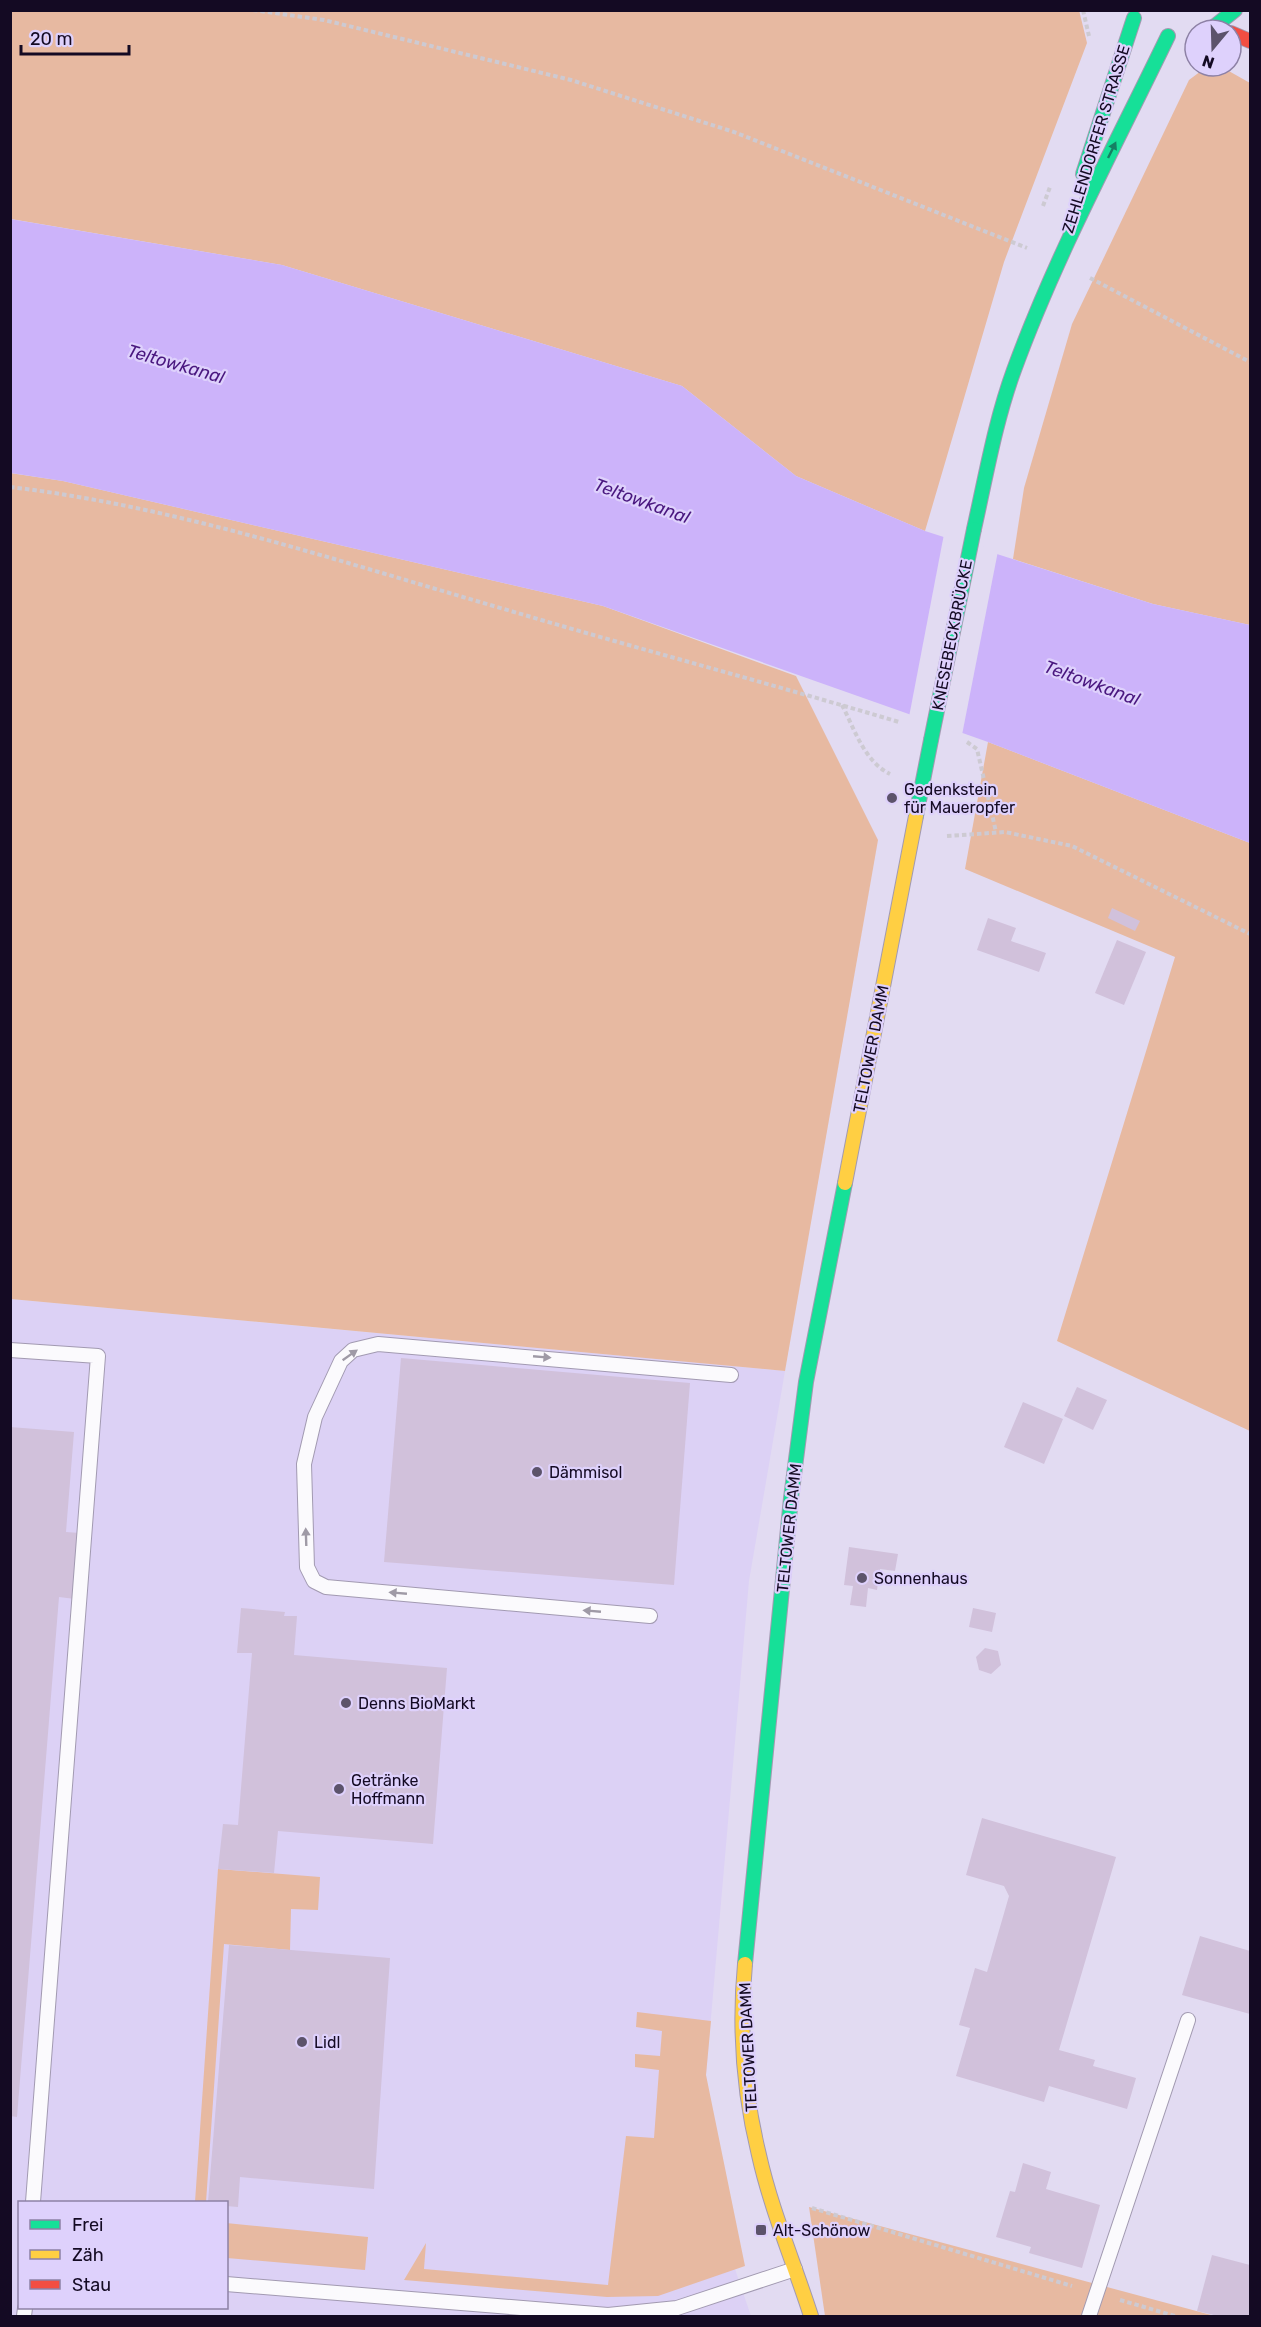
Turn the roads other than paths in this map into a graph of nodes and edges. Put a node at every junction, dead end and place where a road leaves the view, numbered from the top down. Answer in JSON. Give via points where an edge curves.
{"nodes":[{"id":1,"x":1130,"y":14,"type":"edge"},
{"id":2,"x":1159,"y":33,"type":"junction"},
{"id":3,"x":1183,"y":37,"type":"edge"},
{"id":4,"x":1059,"y":259,"type":"junction"},
{"id":5,"x":974,"y":529,"type":"joint"},
{"id":6,"x":931,"y":740,"type":"joint"},
{"id":7,"x":10,"y":1350,"type":"edge"},
{"id":8,"x":731,"y":1375,"type":"dead end"},
{"id":9,"x":650,"y":1616,"type":"dead end"},
{"id":10,"x":1188,"y":2020,"type":"dead end"},
{"id":11,"x":33,"y":2201,"type":"edge"},
{"id":12,"x":795,"y":2269,"type":"junction"},
{"id":13,"x":228,"y":2284,"type":"edge"},
{"id":14,"x":811,"y":2316,"type":"edge"},
{"id":15,"x":1089,"y":2316,"type":"edge"}],
"edges":[{"from":1,"to":2,"type":"main road"},
{"from":1,"to":4,"type":"main road","name":"ZEHLENDORFER STRASSE"},
{"from":2,"to":3,"type":"main road"},
{"from":4,"to":2,"type":"main road","name":"ZEHLENDORFER STRASSE","one_way":true},
{"from":4,"to":5,"type":"main road","name":"ZEHLENDORFER STRASSE","via":[[1013,373],[991,448]]},
{"from":5,"to":6,"type":"main road","name":"KNESEBECKBRÜCKE","bridge":true},
{"from":6,"to":12,"type":"main road","name":"TELTOWER DAMM","via":[[806,1382],[742,1994],[747,2095],[759,2157]]},
{"from":7,"to":11,"type":"lane","via":[[98,1356]]},
{"from":9,"to":8,"type":"lane","one_way":true,"via":[[326,1587],[314,1581],[307,1567],[304,1464],[315,1417],[341,1361],[353,1350],[378,1344]]},
{"from":10,"to":15,"type":"lane"},
{"from":12,"to":13,"type":"lane","via":[[677,2308],[608,2315]]},
{"from":12,"to":14,"type":"main road","name":"TELTOWER DAMM"}]}
